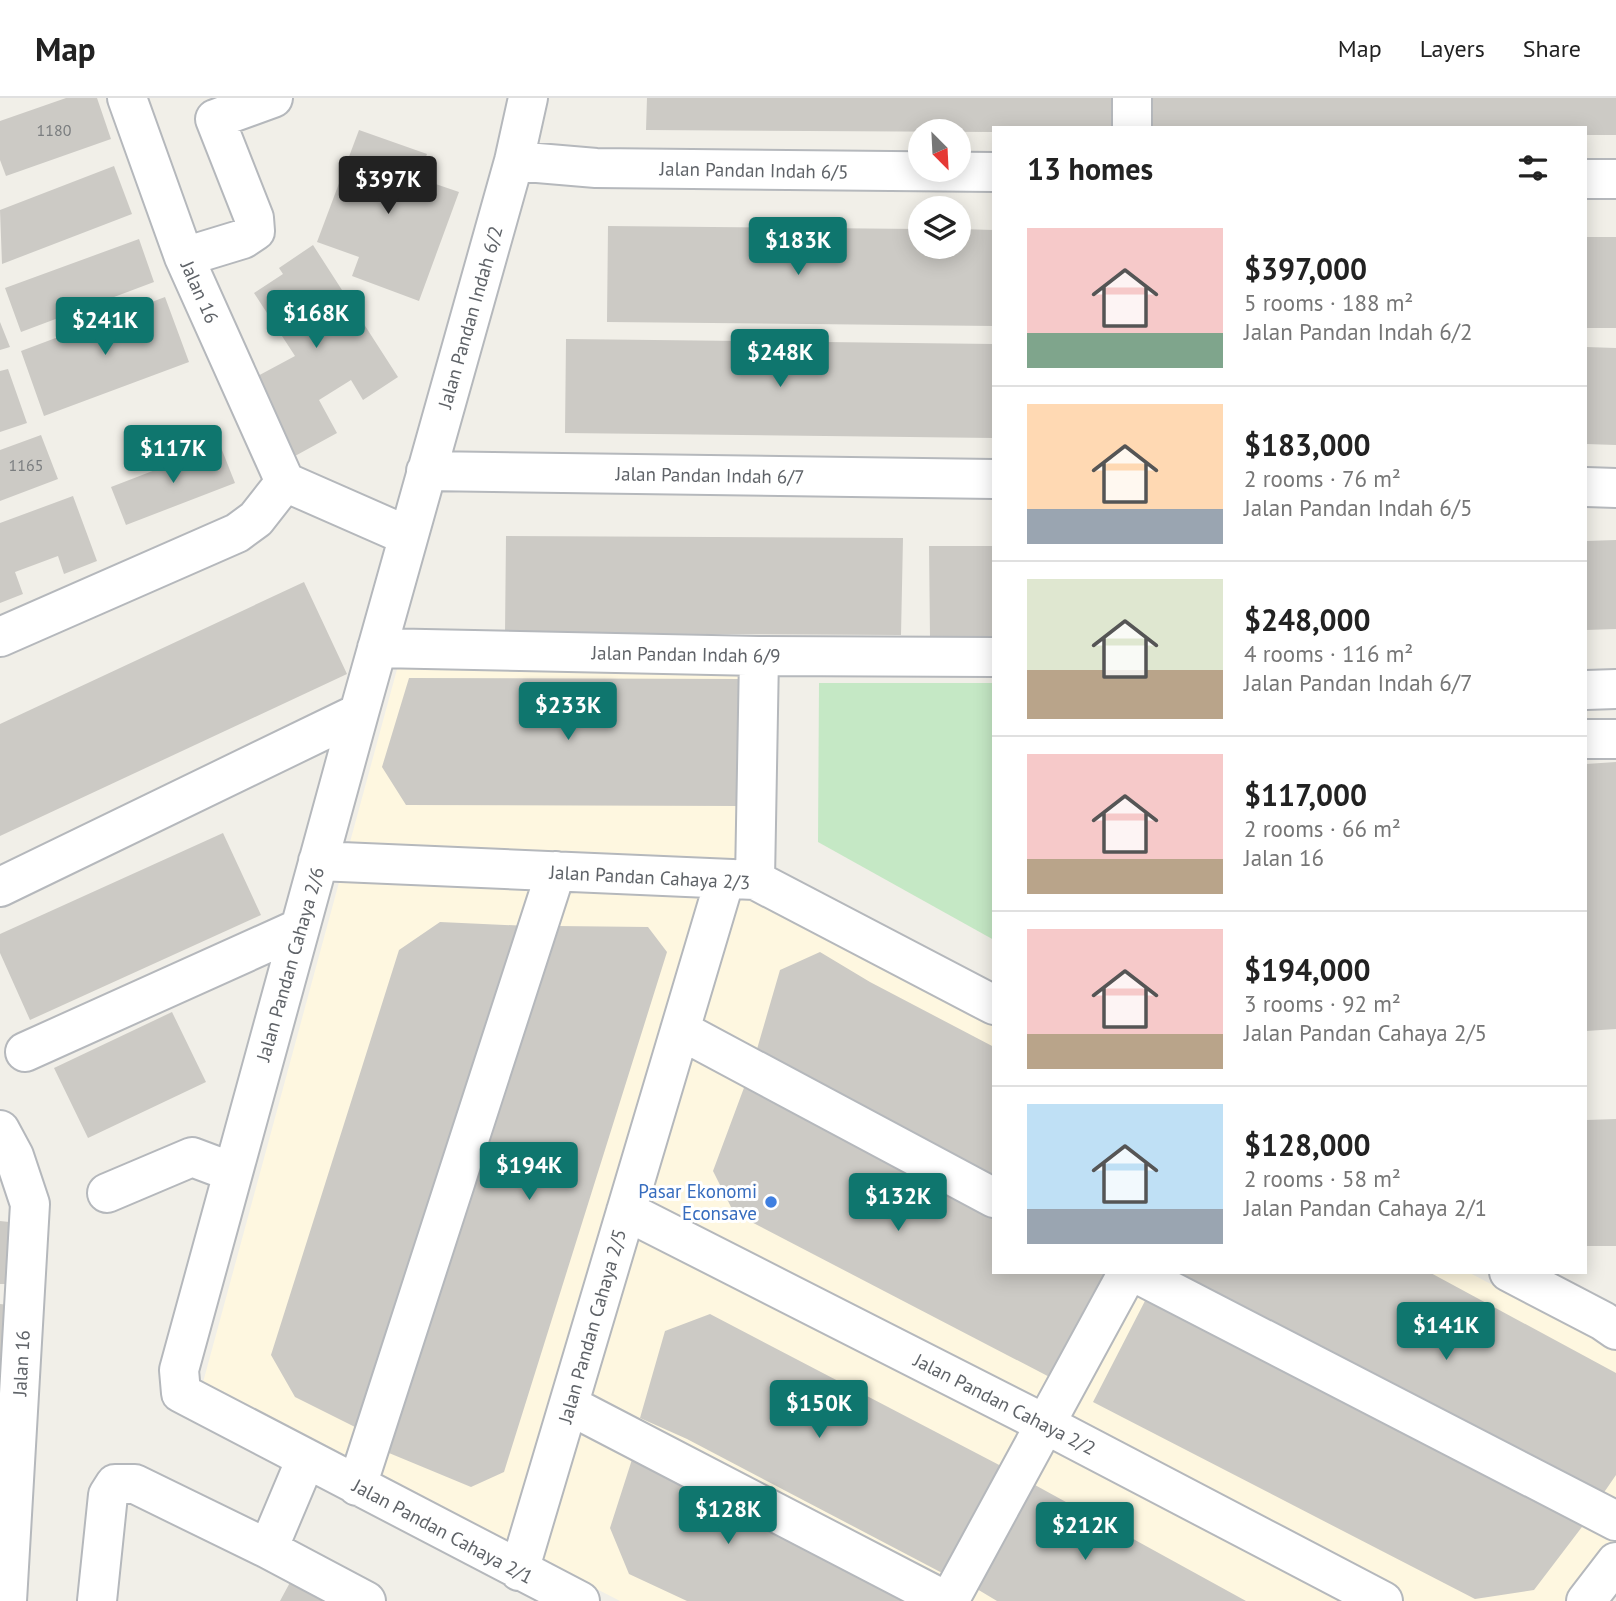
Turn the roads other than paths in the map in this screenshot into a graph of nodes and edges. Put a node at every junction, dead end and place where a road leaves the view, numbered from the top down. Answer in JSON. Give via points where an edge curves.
{"nodes":[{"id":1,"x":127,"y":98,"type":"edge"},
{"id":2,"x":273,"y":98,"type":"edge"},
{"id":3,"x":528,"y":98,"type":"edge"},
{"id":4,"x":1132,"y":98,"type":"edge"},
{"id":5,"x":211,"y":108,"type":"edge"},
{"id":6,"x":1132,"y":126,"type":"edge"},
{"id":7,"x":513,"y":161,"type":"junction"},
{"id":8,"x":992,"y":172,"type":"edge"},
{"id":9,"x":1587,"y":179,"type":"edge"},
{"id":10,"x":1616,"y":179,"type":"edge"},
{"id":11,"x":184,"y":257,"type":"junction"},
{"id":12,"x":426,"y":471,"type":"junction"},
{"id":13,"x":992,"y":479,"type":"edge"},
{"id":14,"x":285,"y":482,"type":"junction"},
{"id":15,"x":1587,"y":488,"type":"edge"},
{"id":16,"x":1616,"y":488,"type":"edge"},
{"id":17,"x":408,"y":536,"type":"junction"},
{"id":18,"x":0,"y":637,"type":"edge"},
{"id":19,"x":377,"y":648,"type":"junction"},
{"id":20,"x":759,"y":656,"type":"junction"},
{"id":21,"x":992,"y":657,"type":"edge"},
{"id":22,"x":1616,"y":689,"type":"edge"},
{"id":23,"x":1587,"y":690,"type":"edge"},
{"id":24,"x":359,"y":713,"type":"junction"},
{"id":25,"x":1587,"y":739,"type":"edge"},
{"id":26,"x":1616,"y":739,"type":"edge"},
{"id":27,"x":318,"y":861,"type":"junction"},
{"id":28,"x":556,"y":871,"type":"junction"},
{"id":29,"x":740,"y":880,"type":"junction"},
{"id":30,"x":0,"y":887,"type":"edge"},
{"id":31,"x":300,"y":928,"type":"junction"},
{"id":32,"x":992,"y":1003,"type":"edge"},
{"id":33,"x":680,"y":1030,"type":"junction"},
{"id":34,"x":25,"y":1052,"type":"dead end"},
{"id":35,"x":0,"y":1130,"type":"edge"},
{"id":36,"x":232,"y":1172,"type":"junction"},
{"id":37,"x":107,"y":1194,"type":"dead end"},
{"id":38,"x":992,"y":1197,"type":"edge"},
{"id":39,"x":626,"y":1211,"type":"junction"},
{"id":40,"x":1127,"y":1274,"type":"edge"},
{"id":41,"x":1138,"y":1274,"type":"edge"},
{"id":42,"x":1513,"y":1274,"type":"edge"},
{"id":43,"x":1616,"y":1330,"type":"edge"},
{"id":44,"x":181,"y":1393,"type":"joint"},
{"id":45,"x":569,"y":1405,"type":"junction"},
{"id":46,"x":1043,"y":1423,"type":"junction"},
{"id":47,"x":306,"y":1460,"type":"junction"},
{"id":48,"x":357,"y":1486,"type":"junction"},
{"id":49,"x":1616,"y":1521,"type":"edge"},
{"id":50,"x":268,"y":1549,"type":"junction"},
{"id":51,"x":1616,"y":1562,"type":"edge"},
{"id":52,"x":519,"y":1571,"type":"junction"},
{"id":53,"x":8,"y":1601,"type":"edge"},
{"id":54,"x":97,"y":1601,"type":"edge"},
{"id":55,"x":366,"y":1601,"type":"edge"},
{"id":56,"x":580,"y":1601,"type":"edge"},
{"id":57,"x":947,"y":1601,"type":"edge"},
{"id":58,"x":1383,"y":1601,"type":"edge"},
{"id":59,"x":1586,"y":1601,"type":"edge"}],
"edges":[{"from":1,"to":11,"type":"street","name":"Jalan 16"},
{"from":2,"to":5,"type":"street"},
{"from":3,"to":7,"type":"street","name":"Jalan Pandan Indah 6/2"},
{"from":4,"to":6,"type":"street"},
{"from":5,"to":11,"type":"street","via":[[255,231]]},
{"from":7,"to":8,"type":"street","name":"Jalan Pandan Indah 6/5","via":[[597,168]]},
{"from":7,"to":12,"type":"street","name":"Jalan Pandan Indah 6/2"},
{"from":9,"to":10,"type":"street"},
{"from":11,"to":14,"type":"street","name":"Jalan 16"},
{"from":12,"to":13,"type":"street","name":"Jalan Pandan Indah 6/7"},
{"from":12,"to":17,"type":"street","name":"Jalan Pandan Indah 6/2"},
{"from":14,"to":17,"type":"street"},
{"from":14,"to":18,"type":"street","via":[[256,519],[237,533]]},
{"from":15,"to":16,"type":"street"},
{"from":17,"to":19,"type":"street","name":"Jalan Pandan Cahaya 2/6"},
{"from":19,"to":20,"type":"street","name":"Jalan Pandan Indah 6/9"},
{"from":19,"to":24,"type":"street","name":"Jalan Pandan Cahaya 2/6"},
{"from":20,"to":21,"type":"street","name":"Jalan Pandan Indah 6/9"},
{"from":20,"to":29,"type":"street","name":"Jalan Pandan Cahaya 2/5"},
{"from":22,"to":23,"type":"street"},
{"from":24,"to":27,"type":"street","name":"Jalan Pandan Cahaya 2/6"},
{"from":24,"to":30,"type":"street"},
{"from":25,"to":26,"type":"street"},
{"from":27,"to":28,"type":"street","name":"Jalan Pandan Cahaya 2/3"},
{"from":27,"to":31,"type":"street","name":"Jalan Pandan Cahaya 2/6"},
{"from":28,"to":29,"type":"street","name":"Jalan Pandan Cahaya 2/3"},
{"from":28,"to":48,"type":"street"},
{"from":29,"to":32,"type":"street","name":"Jalan Pandan Cahaya 2/3"},
{"from":29,"to":33,"type":"street","name":"Jalan Pandan Cahaya 2/5"},
{"from":31,"to":34,"type":"street"},
{"from":31,"to":36,"type":"street","name":"Jalan Pandan Cahaya 2/6"},
{"from":33,"to":38,"type":"street"},
{"from":33,"to":39,"type":"street","name":"Jalan Pandan Cahaya 2/5"},
{"from":35,"to":53,"type":"street","name":"Jalan 16","via":[[30,1204]]},
{"from":36,"to":37,"type":"street","via":[[192,1157]]},
{"from":36,"to":44,"type":"street","name":"Jalan Pandan Cahaya 2/6","via":[[179,1370]]},
{"from":39,"to":45,"type":"street","name":"Jalan Pandan Cahaya 2/5"},
{"from":39,"to":46,"type":"street","name":"Jalan Pandan Cahaya 2/2"},
{"from":40,"to":46,"type":"street"},
{"from":41,"to":49,"type":"street"},
{"from":42,"to":43,"type":"street"},
{"from":44,"to":47,"type":"street","name":"Jalan Pandan Cahaya 2/1"},
{"from":45,"to":52,"type":"street","name":"Jalan Pandan Cahaya 2/5"},
{"from":45,"to":57,"type":"street"},
{"from":46,"to":57,"type":"street"},
{"from":46,"to":58,"type":"street","name":"Jalan Pandan Cahaya 2/2"},
{"from":47,"to":48,"type":"street","name":"Jalan Pandan Cahaya 2/1"},
{"from":47,"to":50,"type":"street"},
{"from":48,"to":52,"type":"street","name":"Jalan Pandan Cahaya 2/1"},
{"from":50,"to":54,"type":"street","via":[[135,1484],[115,1484],[108,1495]]},
{"from":50,"to":55,"type":"street"},
{"from":51,"to":59,"type":"street"},
{"from":52,"to":56,"type":"street","name":"Jalan Pandan Cahaya 2/1"}]}
